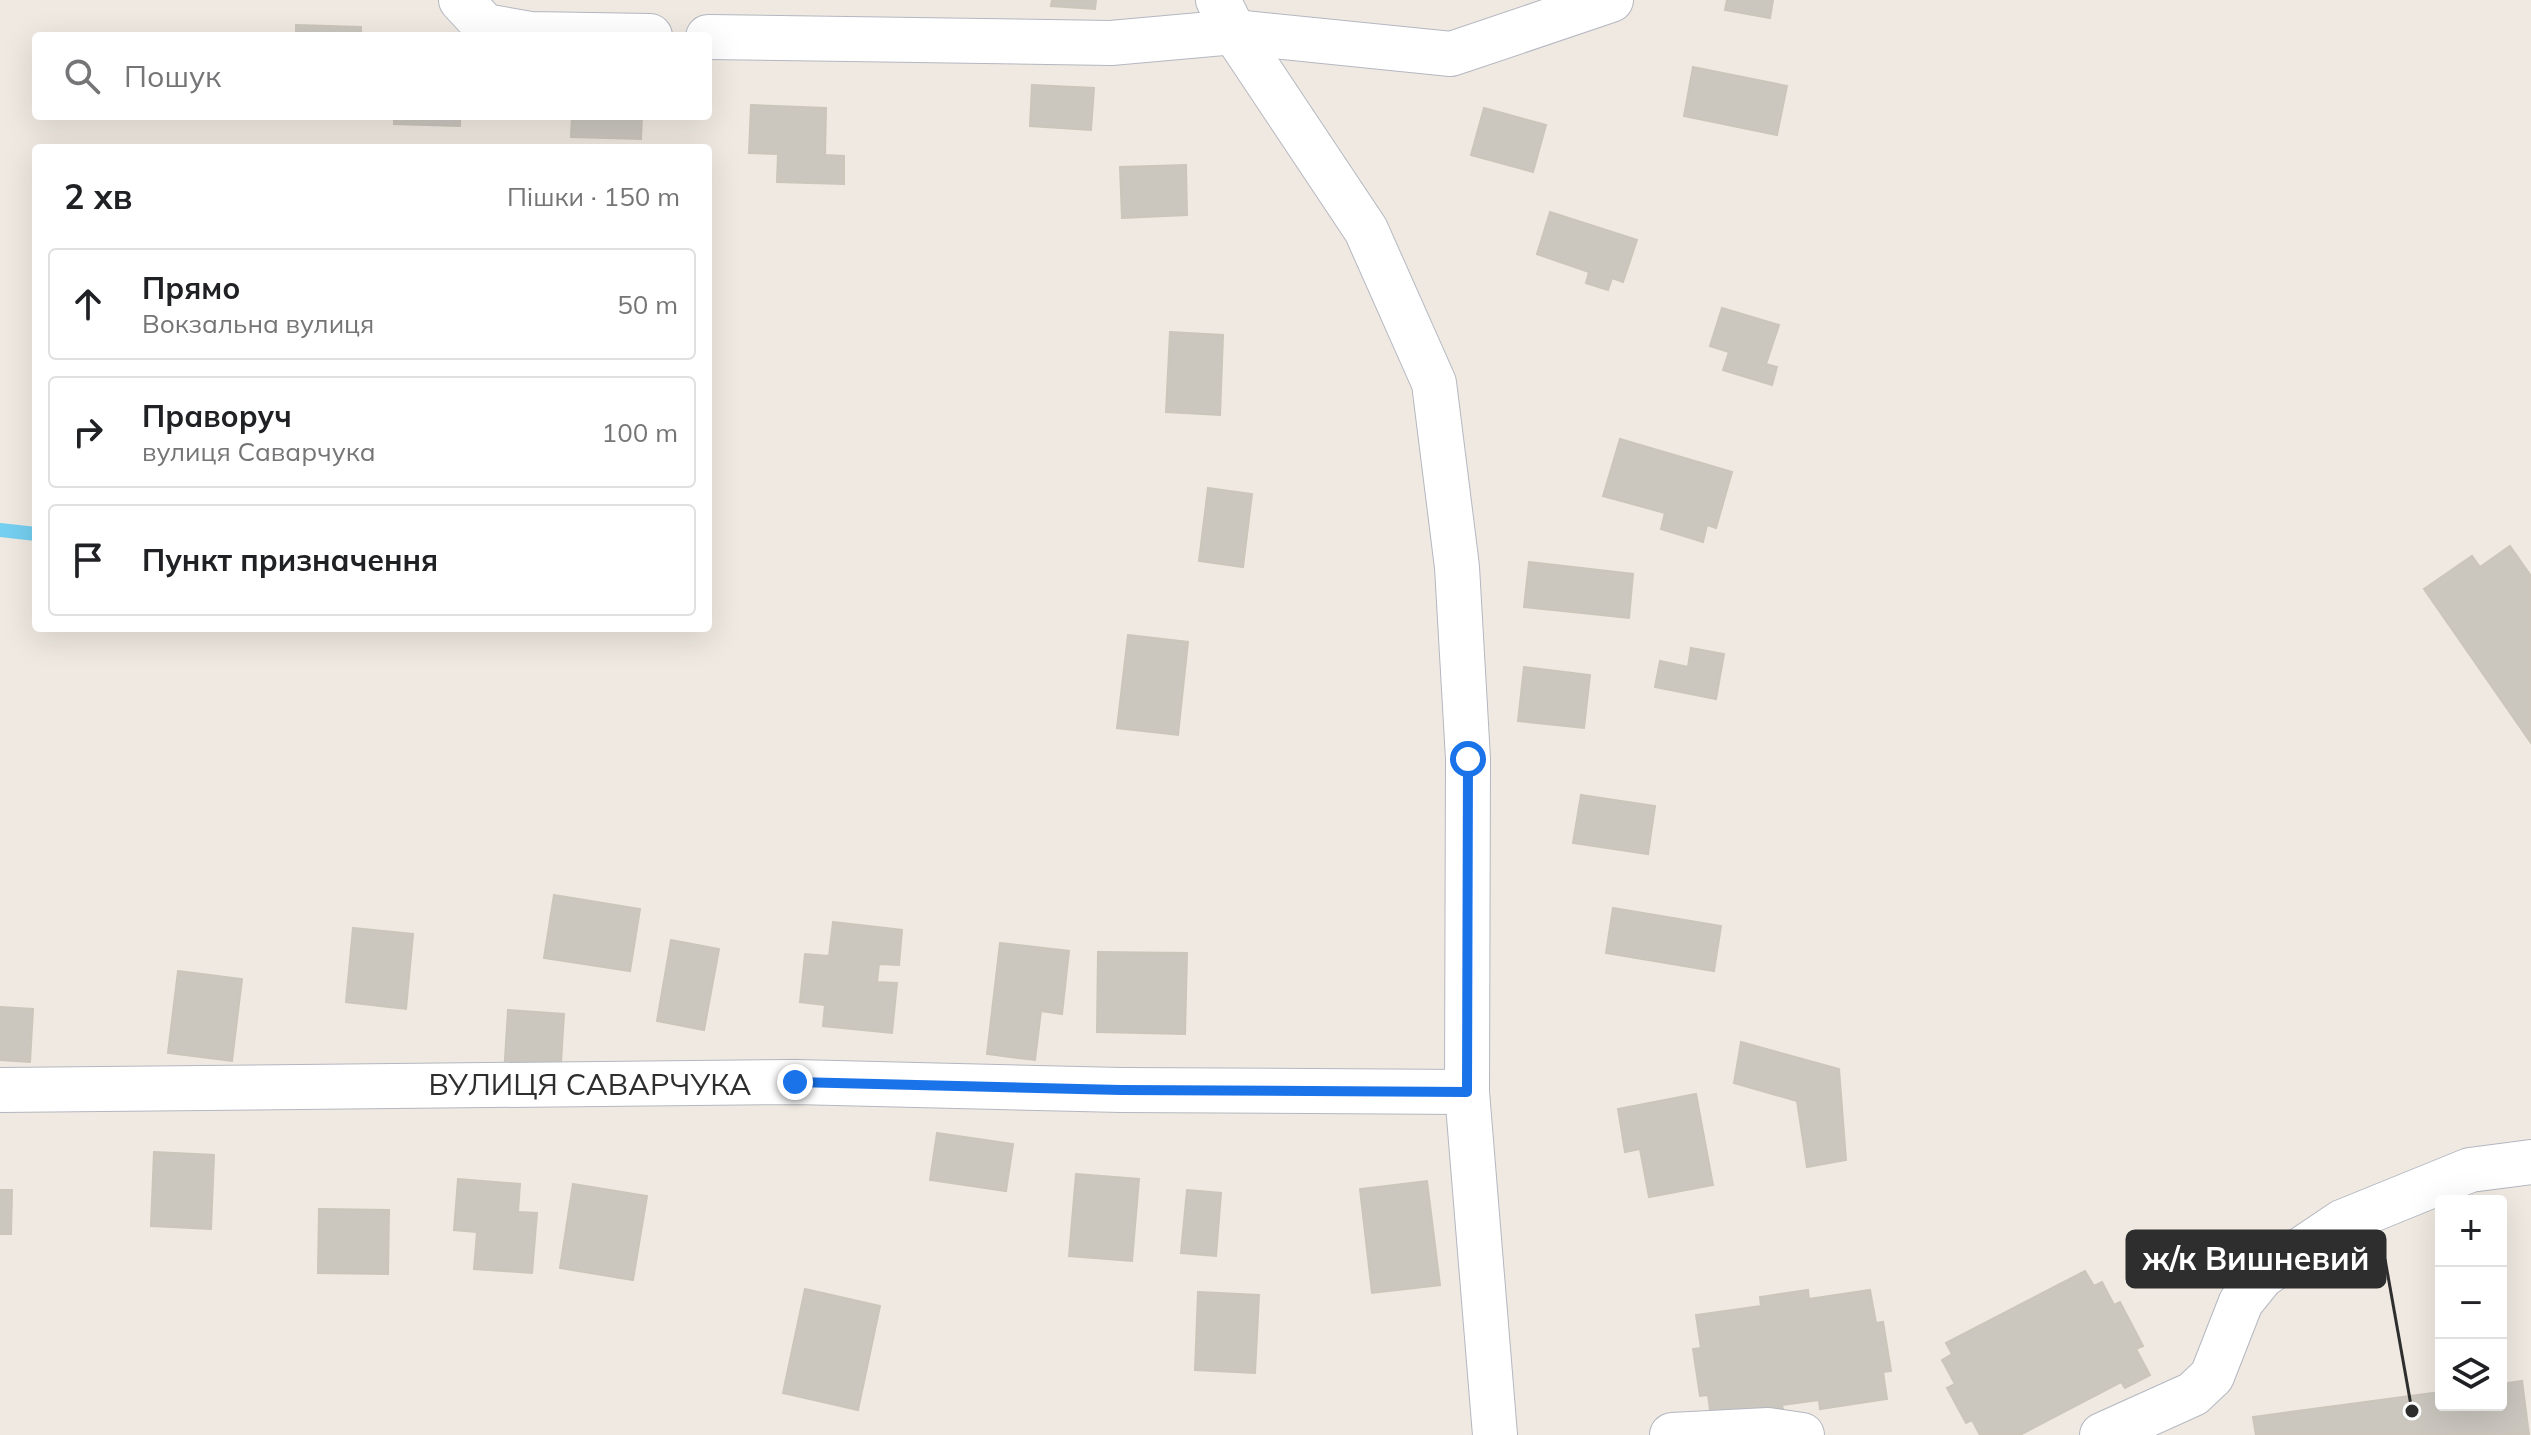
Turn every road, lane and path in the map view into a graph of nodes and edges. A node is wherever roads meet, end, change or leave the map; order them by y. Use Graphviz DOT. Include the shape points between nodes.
graph roads {
  1 [pos="461,0"];
  2 [pos="1611,0"];
  3 [pos="1226,16"];
  4 [pos="520,32"];
  5 [pos="712,37"];
  6 [pos="0,1090"];
  7 [pos="1467,1092"];
  8 [pos="2531,1162"];
  9 [pos="1495,1435"];
  10 [pos="1672,1435"];
  11 [pos="1802,1435"];
  12 [pos="2102,1435"];
  1 -- 4 [label="street" via="485,26"];
  2 -- 3 [label="street" via="1451,54"];
  3 -- 5 [label="street" via="1111,43"];
  3 -- 7 [label="street" via="1366,230 1434,383 1457,567 1468,759"];
  6 -- 7 [label="street, ВУЛИЦЯ САВАРЧУКА" via="795,1082"];
  7 -- 9 [label="street"];
  8 -- 12 [label="street" via="2470,1170 2342,1222 2262,1276 2241,1302 2212,1376 2193,1394"];
  10 -- 11 [label="street" via="1768,1430"];
}
